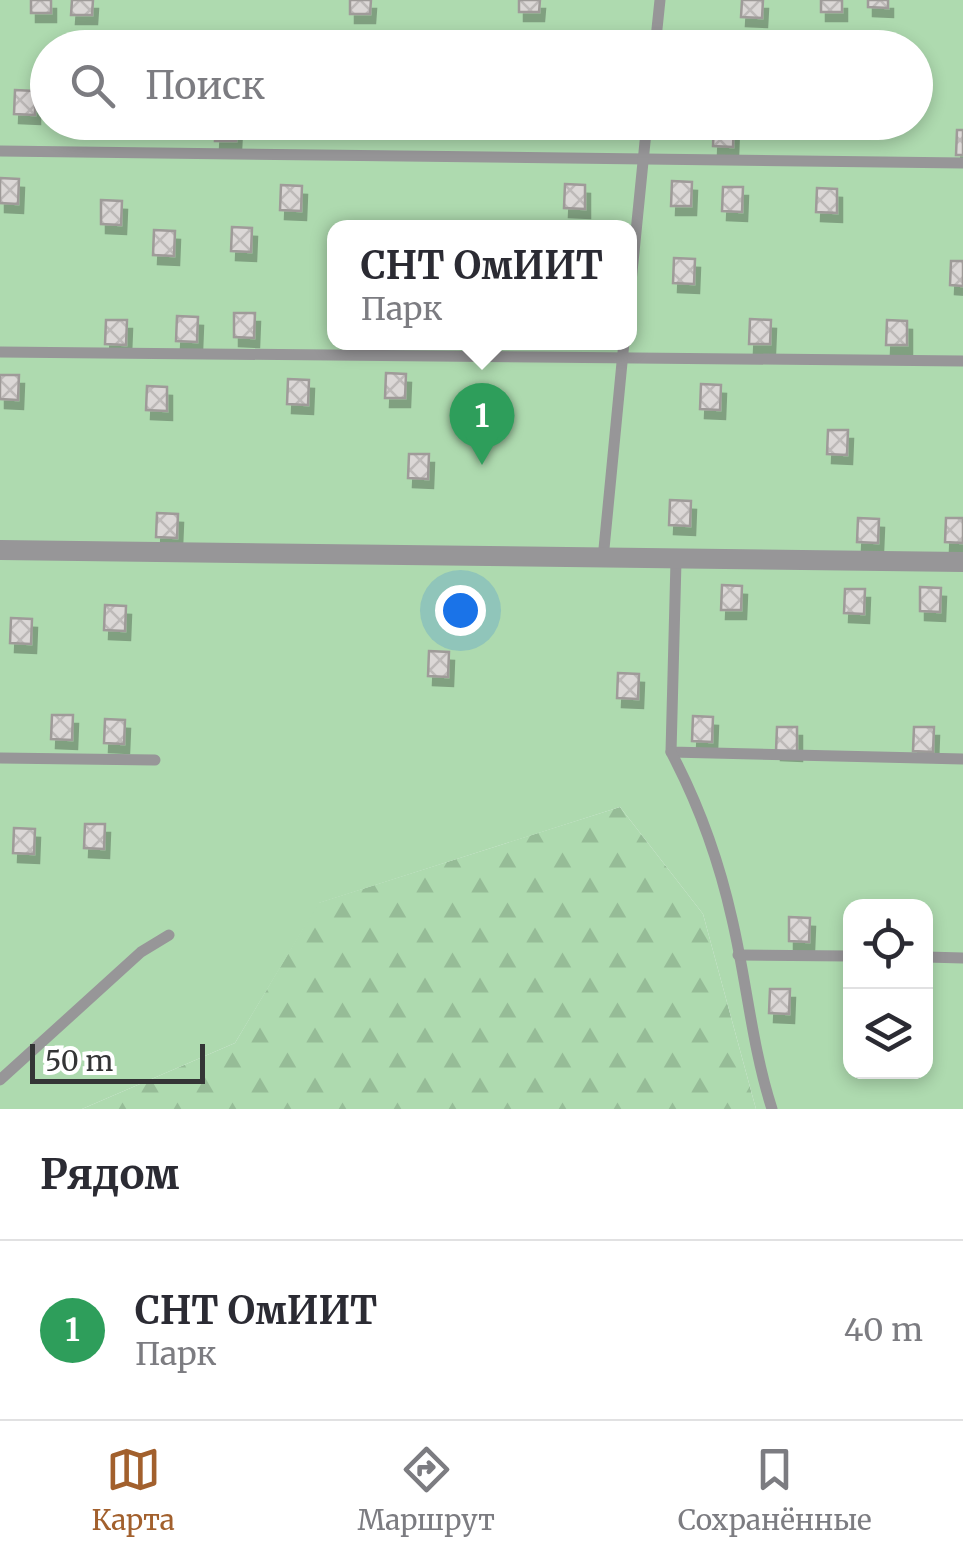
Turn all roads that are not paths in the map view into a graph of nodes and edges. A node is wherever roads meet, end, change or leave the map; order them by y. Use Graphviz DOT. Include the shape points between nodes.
graph roads {
  1 [pos="660,0"];
  2 [pos="657,30"];
  3 [pos="645,140"];
  4 [pos="0,151"];
  5 [pos="643,159"];
  6 [pos="963,163"];
  7 [pos="637,220"];
  8 [pos="637,349"];
  9 [pos="416,350"];
  10 [pos="624,350"];
  11 [pos="0,352"];
  12 [pos="963,361"];
  13 [pos="0,550"];
  14 [pos="603,559"];
  15 [pos="676,561"];
  16 [pos="963,562"];
  17 [pos="671,752"];
  18 [pos="0,758"];
  19 [pos="963,759"];
  20 [pos="155,760"];
  21 [pos="169,934"];
  22 [pos="738,955"];
  23 [pos="843,956"];
  24 [pos="933,957"];
  25 [pos="963,958"];
  26 [pos="0,1080"];
  27 [pos="772,1109"];
  1 -- 2 [label="lane"];
  3 -- 5 [label="lane"];
  4 -- 5 [label="lane"];
  5 -- 6 [label="lane"];
  5 -- 7 [label="lane"];
  8 -- 12 [label="lane"];
  9 -- 11 [label="lane"];
  10 -- 14 [label="lane"];
  13 -- 14 [label="street"];
  14 -- 15 [label="street"];
  15 -- 16 [label="street"];
  15 -- 17 [label="lane"];
  17 -- 19 [label="lane"];
  17 -- 22 [label="lane" via="696,801"];
  18 -- 20 [label="lane"];
  21 -- 26 [label="lane"];
  22 -- 23 [label="lane"];
  22 -- 27 [label="lane" via="756,1060"];
  24 -- 25 [label="lane"];
}
